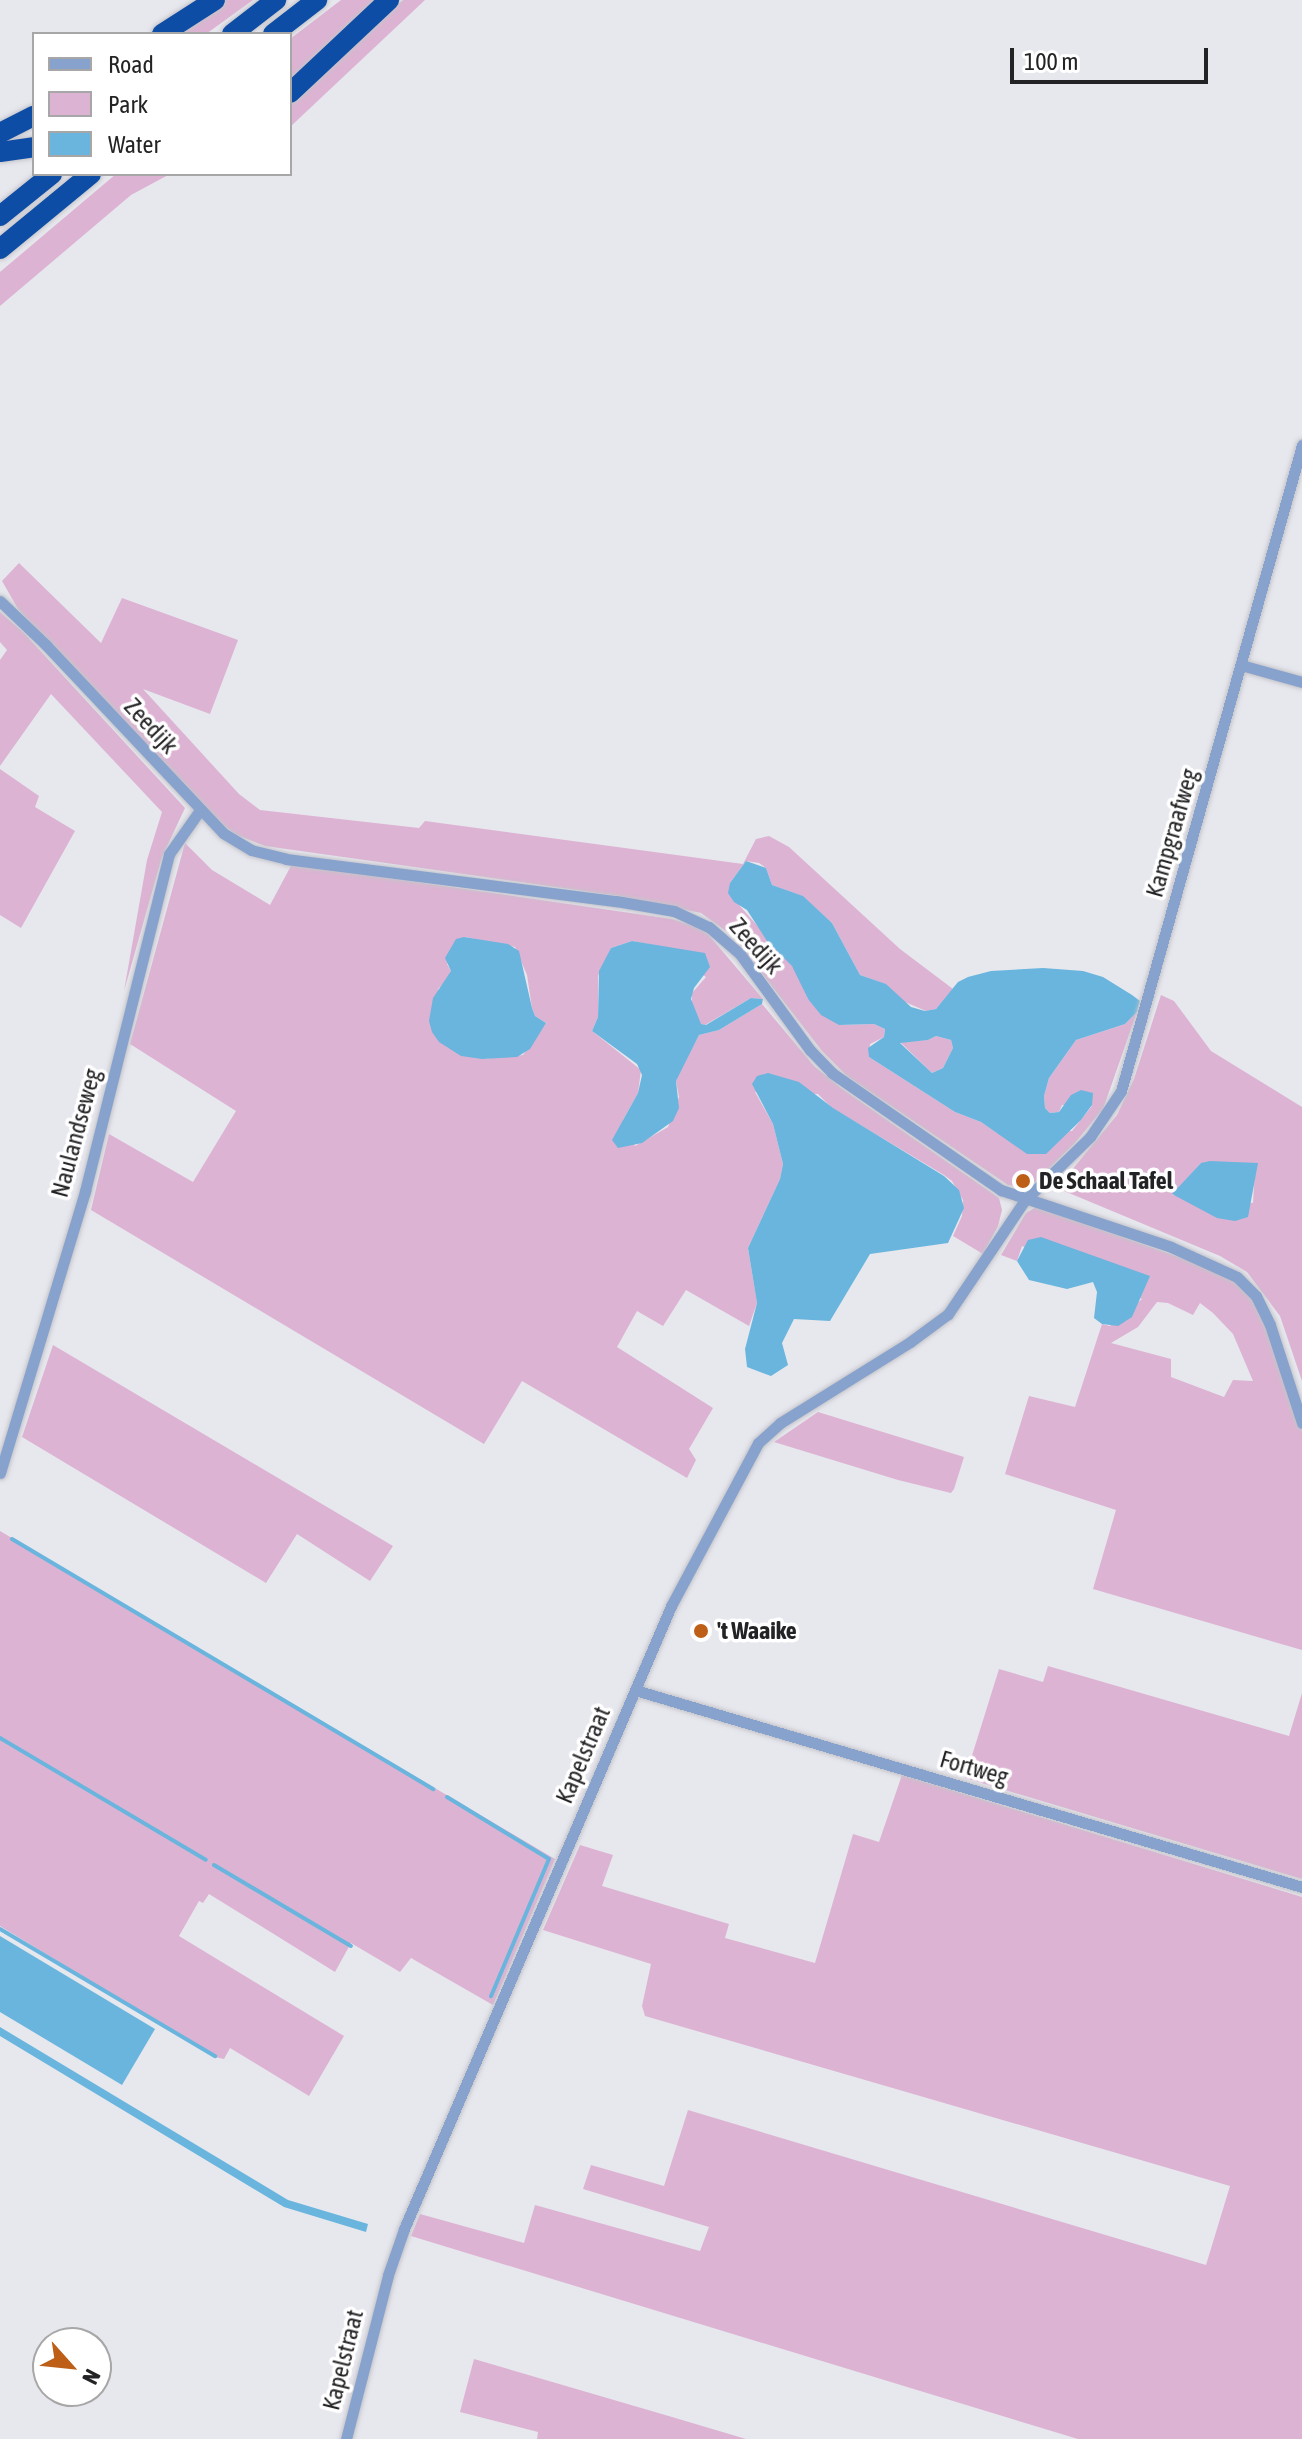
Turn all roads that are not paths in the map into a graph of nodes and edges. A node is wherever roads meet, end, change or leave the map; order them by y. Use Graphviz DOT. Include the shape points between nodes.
graph roads {
  1 [pos="215,0"];
  2 [pos="276,0"];
  3 [pos="317,0"];
  4 [pos="389,0"];
  5 [pos="165,32"];
  6 [pos="235,32"];
  7 [pos="276,32"];
  8 [pos="292,91"];
  9 [pos="32,117"];
  10 [pos="0,133"];
  11 [pos="32,147"];
  12 [pos="0,152"];
  13 [pos="50,176"];
  14 [pos="89,176"];
  15 [pos="0,216"];
  16 [pos="0,249"];
  17 [pos="1302,445"];
  18 [pos="1,603"];
  19 [pos="1241,665"];
  20 [pos="1302,682"];
  21 [pos="200,810"];
  22 [pos="1025,1200"];
  23 [pos="1302,1423"];
  24 [pos="0,1473"];
  25 [pos="635,1690"];
  26 [pos="1302,1887"];
  27 [pos="346,2439"];
  1 -- 5 [label="highway"];
  2 -- 6 [label="highway"];
  3 -- 7 [label="highway"];
  4 -- 8 [label="highway"];
  9 -- 10 [label="highway"];
  11 -- 12 [label="highway"];
  13 -- 15 [label="highway"];
  14 -- 16 [label="highway"];
  17 -- 19 [label="street, Kampgraafweg"];
  18 -- 21 [label="street, Zeedijk"];
  19 -- 20 [label="street"];
  19 -- 22 [label="street, Kampgraafweg" via="1121,1091 1090,1137"];
  21 -- 22 [label="street, Zeedijk" via="237,843 272,856 616,901 691,918 740,954 832,1073 1001,1190"];
  21 -- 24 [label="street, Naulandseweg" via="169,854 85,1191"];
  22 -- 23 [label="street, Zeedijk" via="1171,1247 1237,1277 1256,1296 1270,1325"];
  22 -- 25 [label="street, Kapelstraat" via="948,1314 780,1423 758,1443 687,1575"];
  25 -- 26 [label="street, Fortweg"];
  25 -- 27 [label="street, Kapelstraat" via="404,2229"];
}
